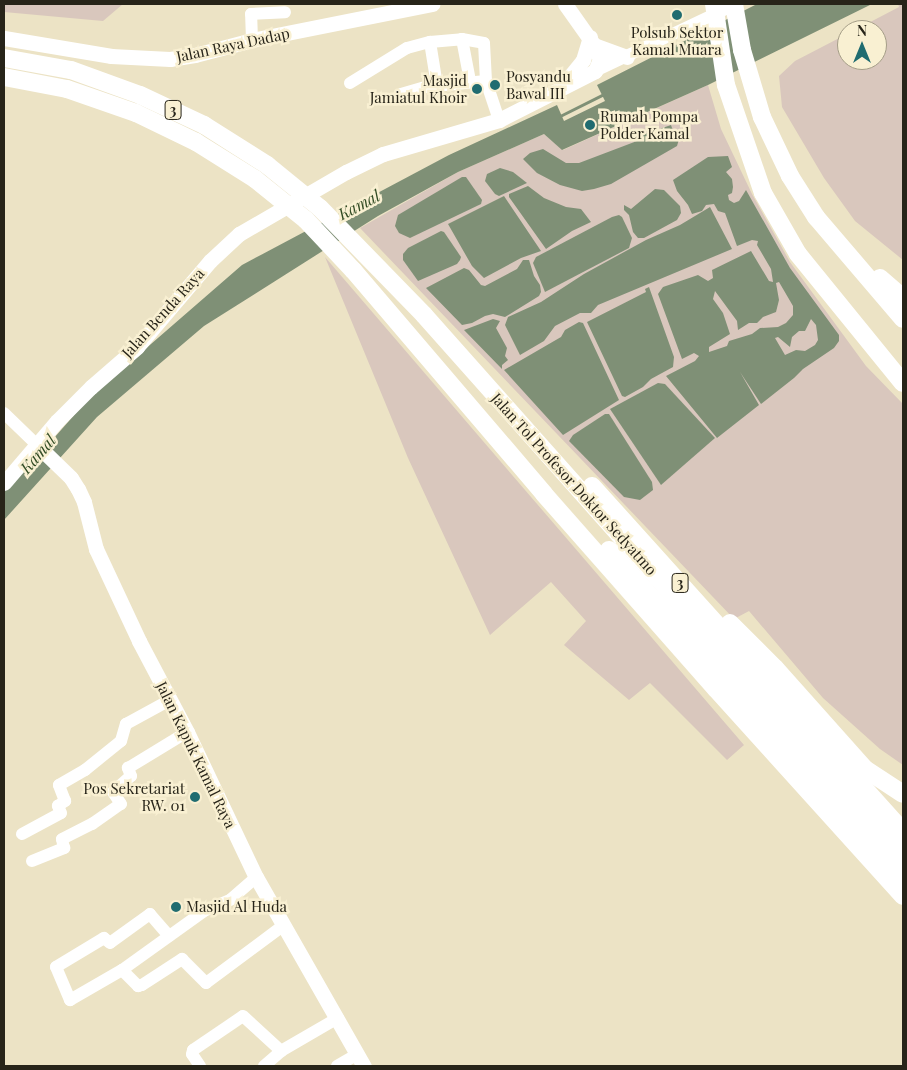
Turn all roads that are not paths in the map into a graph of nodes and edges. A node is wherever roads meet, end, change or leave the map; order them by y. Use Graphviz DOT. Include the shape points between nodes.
graph roads {
  1 [pos="432,4"];
  2 [pos="565,4"];
  3 [pos="714,4"];
  4 [pos="735,4"];
  5 [pos="285,12"];
  6 [pos="4,38"];
  7 [pos="462,39"];
  8 [pos="252,40"];
  9 [pos="592,41"];
  10 [pos="430,42"];
  11 [pos="627,56"];
  12 [pos="4,58"];
  13 [pos="595,71"];
  14 [pos="4,77"];
  15 [pos="470,81"];
  16 [pos="350,83"];
  17 [pos="487,84"];
  18 [pos="437,85"];
  19 [pos="560,89"];
  20 [pos="401,94"];
  21 [pos="498,120"];
  22 [pos="831,235"];
  23 [pos="903,298"];
  24 [pos="424,315"];
  25 [pos="903,319"];
  26 [pos="903,383"];
  27 [pos="452,384"];
  28 [pos="4,413"];
  29 [pos="40,448"];
  30 [pos="4,483"];
  31 [pos="644,542"];
  32 [pos="170,700"];
  33 [pos="187,732"];
  34 [pos="903,794"];
  35 [pos="903,831"];
  36 [pos="22,834"];
  37 [pos="903,854"];
  38 [pos="32,861"];
  39 [pos="903,876"];
  40 [pos="256,877"];
  41 [pos="903,896"];
  42 [pos="284,925"];
  43 [pos="169,936"];
  44 [pos="122,970"];
  45 [pos="338,1018"];
  46 [pos="281,1051"];
  47 [pos="361,1060"];
  48 [pos="200,1066"];
  49 [pos="264,1066"];
  50 [pos="337,1066"];
  1 -- 8 [label="main road, Jalan Raya Dadap"];
  2 -- 9 [label="main road"];
  3 -- 26 [label="highway" via="726,86 763,192 798,254"];
  4 -- 11 [label="street"];
  4 -- 22 [label="highway" via="742,50 762,117 790,176"];
  5 -- 8 [label="street" via="251,14"];
  6 -- 8 [label="main road, Jalan Raya Dadap" via="148,59 196,55"];
  7 -- 10 [label="street"];
  7 -- 15 [label="street"];
  7 -- 17 [label="street" via="484,43"];
  9 -- 11 [label="main road"];
  9 -- 13 [label="main road" via="600,59"];
  9 -- 19 [label="main road" via="583,60"];
  10 -- 16 [label="street" via="407,48"];
  10 -- 18 [label="street"];
  11 -- 13 [label="street"];
  12 -- 24 [label="highway, Jalan Tol Profesor Doktor Sedyatmo / 3" via="71,70 140,95 204,125 266,164 320,208"];
  13 -- 19 [label="main road"];
  14 -- 27 [label="highway, Jalan Tol Profesor Doktor Sedyatmo / 3" via="67,89 144,117 196,142 255,180 306,220"];
  15 -- 17 [label="street"];
  15 -- 18 [label="street"];
  17 -- 21 [label="street"];
  18 -- 20 [label="street"];
  19 -- 21 [label="main road"];
  21 -- 29 [label="main road, Jalan Benda Raya" via="402,148 346,172 239,234 210,261 137,347 91,387"];
  22 -- 23 [label="highway"];
  22 -- 25 [label="highway"];
  24 -- 31 [label="highway, Jalan Tol Profesor Doktor Sedyatmo / 3" via="445,324 457,334 548,439"];
  24 -- 37 [label="highway, Jalan Tol Profesor Doktor Sedyatmo / 3"];
  27 -- 39 [label="highway, Jalan Tol Profesor Doktor Sedyatmo / 3" via="548,482"];
  27 -- 41 [label="highway, Jalan Tol Profesor Doktor Sedyatmo / 3" via="544,494"];
  28 -- 29 [label="street"];
  29 -- 30 [label="main road, Jalan Benda Raya"];
  29 -- 32 [label="main road, Jalan Kapuk Kamal Raya" via="72,478 84,502 96,549"];
  31 -- 34 [label="highway" via="746,638 865,769"];
  31 -- 35 [label="highway, Jalan Tol Profesor Doktor Sedyatmo / 3"];
  32 -- 33 [label="main road, Jalan Kapuk Kamal Raya"];
  32 -- 36 [label="street" via="126,724 121,741 59,786 65,801 58,806 61,814"];
  33 -- 38 [label="street" via="128,768 131,776 113,792 120,804 92,824 62,839 64,848"];
  33 -- 40 [label="main road, Jalan Kapuk Kamal Raya"];
  40 -- 42 [label="main road, Jalan Kapuk Kamal Raya"];
  40 -- 43 [label="street" via="230,900 204,911"];
  42 -- 44 [label="street" via="206,983 182,959 138,986"];
  42 -- 45 [label="main road, Jalan Kapuk Kamal Raya"];
  43 -- 44 [label="street"];
  43 -- 44 [label="street" via="150,914 110,943 104,938 56,967 70,1000"];
  45 -- 46 [label="street"];
  45 -- 47 [label="main road, Jalan Kapuk Kamal Raya"];
  46 -- 48 [label="street" via="245,1017 241,1017 193,1050 192,1054"];
  46 -- 49 [label="street"];
  47 -- 50 [label="street"];
}
